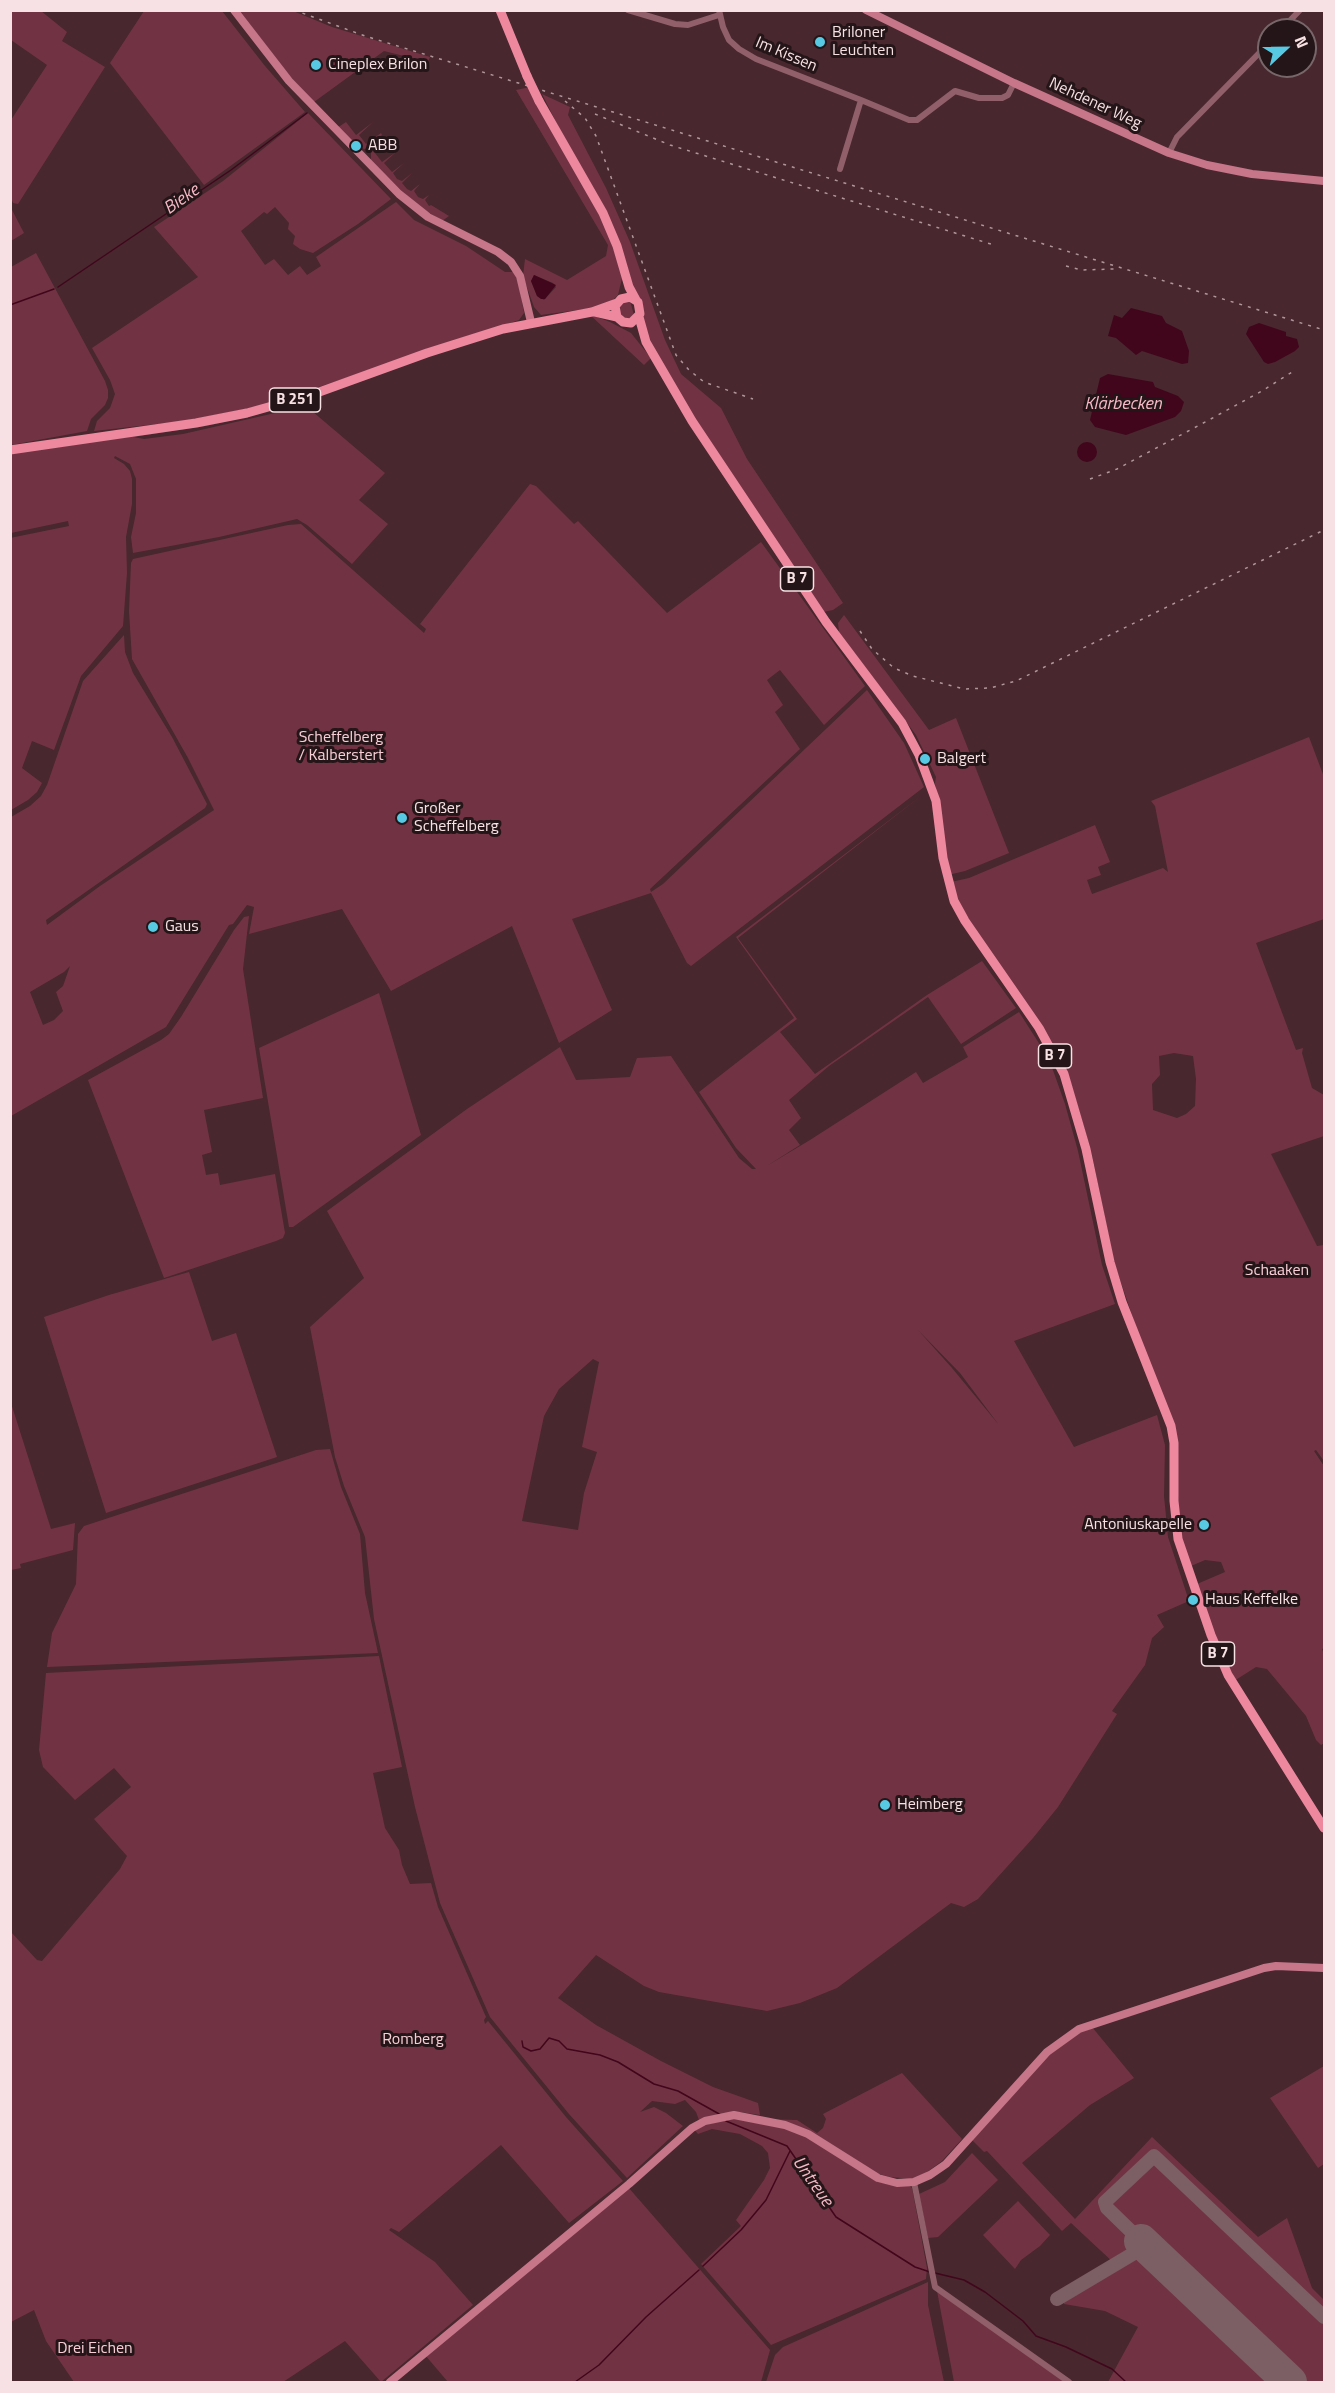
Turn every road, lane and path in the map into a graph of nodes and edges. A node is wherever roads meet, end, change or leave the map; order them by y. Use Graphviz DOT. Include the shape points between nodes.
graph roads {
  1 [pos="234,10"];
  2 [pos="500,10"];
  3 [pos="628,10"];
  4 [pos="866,10"];
  5 [pos="719,13"];
  6 [pos="1257,55"];
  7 [pos="1014,83"];
  8 [pos="861,100"];
  9 [pos="1168,153"];
  10 [pos="840,168"];
  11 [pos="1324,181"];
  12 [pos="626,278"];
  13 [pos="636,300"];
  14 [pos="619,301"];
  15 [pos="592,312"];
  16 [pos="616,317"];
  17 [pos="639,317"];
  18 [pos="531,322"];
  19 [pos="627,323"];
  20 [pos="646,342"];
  21 [pos="10,450"];
  22 [pos="1324,1828"];
  23 [pos="1324,1968"];
  24 [pos="914,2182"];
  25 [pos="390,2382"];
  26 [pos="1069,2382"];
  1 -- 18 [label="main road" via="289,81 399,194 428,217 511,262 520,276"];
  2 -- 12 [label="main road, B 7, bridge" via="527,76 597,201"];
  3 -- 5 [label="street, Im Kissen" via="688,25"];
  4 -- 7 [label="main road, Nehdener Weg"];
  5 -- 8 [label="street, Im Kissen" via="729,40 739,49"];
  6 -- 9 [label="street" via="1177,137"];
  7 -- 8 [label="street, Im Kissen" via="1002,98 979,98 955,91 917,120"];
  7 -- 9 [label="main road, Nehdener Weg"];
  8 -- 10 [label="street"];
  9 -- 11 [label="main road, Nehdener Weg" via="1251,174"];
  12 -- 13 [label="main road, B 7"];
  12 -- 14 [label="main road, B 7"];
  13 -- 14 [label="main road" via="627,297"];
  13 -- 17 [label="main road, B 7" via="641,308"];
  14 -- 15 [label="main road, B 251"];
  14 -- 16 [label="main road, B 7"];
  15 -- 16 [label="main road, B 251"];
  15 -- 18 [label="main road, B 251"];
  16 -- 19 [label="main road, B 7"];
  17 -- 19 [label="main road"];
  17 -- 20 [label="main road, B 7"];
  18 -- 21 [label="main road, B 251" via="272,407 209,421"];
  19 -- 20 [label="main road, B 7"];
  20 -- 22 [label="main road, B 7" via="699,431 826,622 902,723 920,755 936,801 943,858 954,901 1039,1028 1064,1074 1122,1302 1171,1426 1178,1539 1211,1635 1228,1675"];
  23 -- 24 [label="main road" via="1264,1968 1078,2029 1047,2052 946,2164"];
  24 -- 25 [label="main road" via="878,2178 790,2127 745,2117 722,2116 705,2121"];
  24 -- 26 [label="street" via="934,2287"];
}
